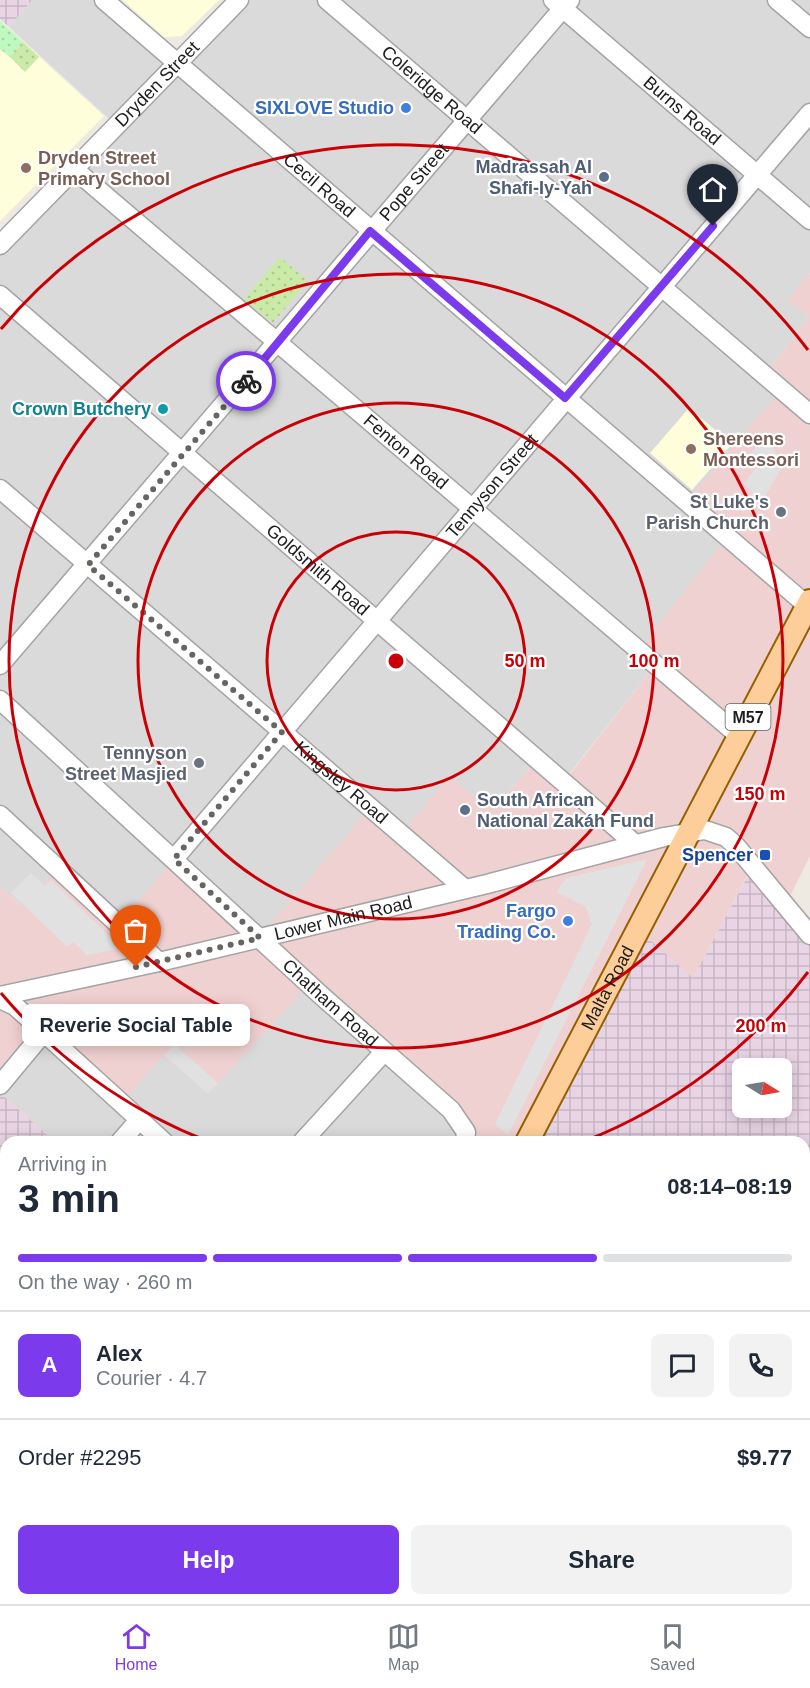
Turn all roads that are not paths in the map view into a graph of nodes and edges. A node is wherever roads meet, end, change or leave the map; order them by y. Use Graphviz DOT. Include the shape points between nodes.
graph roads {
  1 [pos="104,0"];
  2 [pos="238,0"];
  3 [pos="327,0"];
  4 [pos="777,0"];
  5 [pos="562,3"];
  6 [pos="810,27"];
  7 [pos="177,63"];
  8 [pos="810,113"];
  9 [pos="466,121"];
  10 [pos="74,170"];
  11 [pos="757,175"];
  12 [pos="810,220"];
  13 [pos="370,231"];
  14 [pos="0,245"];
  15 [pos="661,287"];
  16 [pos="0,295"];
  17 [pos="278,343"];
  18 [pos="565,398"];
  19 [pos="810,414"];
  20 [pos="183,454"];
  21 [pos="0,489"];
  22 [pos="471,509"];
  23 [pos="88,565"];
  24 [pos="809,605"];
  25 [pos="376,621"];
  26 [pos="0,665"];
  27 [pos="0,700"];
  28 [pos="282,732"];
  29 [pos="738,735"];
  30 [pos="0,815"];
  31 [pos="687,833"];
  32 [pos="635,844"];
  33 [pos="174,859"];
  34 [pos="465,889"];
  35 [pos="810,935"];
  36 [pos="260,938"];
  37 [pos="159,962"];
  38 [pos="0,997"];
  39 [pos="44,1032"];
  40 [pos="384,1052"];
  41 [pos="0,1085"];
  42 [pos="140,1119"];
  43 [pos="125,1136"];
  44 [pos="158,1136"];
  45 [pos="307,1136"];
  46 [pos="465,1136"];
  47 [pos="530,1136"];
  1 -- 7 [label="street, Cecil Road"];
  2 -- 7 [label="street, Dryden Street"];
  3 -- 9 [label="street, Coleridge Road"];
  4 -- 6 [label="street"];
  5 -- 9 [label="street, Pope Street"];
  5 -- 11 [label="street, Burns Road"];
  7 -- 10 [label="street, Dryden Street"];
  7 -- 13 [label="street, Cecil Road"];
  8 -- 11 [label="street, Tennyson Street"];
  9 -- 13 [label="street, Pope Street"];
  9 -- 15 [label="street, Coleridge Road"];
  10 -- 14 [label="street, Dryden Street"];
  10 -- 17 [label="street, Fenton Road"];
  11 -- 12 [label="street, Burns Road"];
  11 -- 15 [label="street, Tennyson Street"];
  13 -- 17 [label="street, Pope Street"];
  13 -- 18 [label="street, Cecil Road"];
  15 -- 18 [label="street, Tennyson Street"];
  15 -- 19 [label="street, Coleridge Road"];
  16 -- 20 [label="street, Goldsmith Road"];
  17 -- 20 [label="street, Pope Street"];
  17 -- 22 [label="street, Fenton Road"];
  18 -- 22 [label="street, Tennyson Street"];
  18 -- 24 [label="street, Cecil Road"];
  20 -- 23 [label="street, Pope Street"];
  20 -- 25 [label="street, Goldsmith Road"];
  21 -- 23 [label="street, Kingsley Road"];
  22 -- 25 [label="street, Tennyson Street"];
  22 -- 29 [label="street, Fenton Road"];
  23 -- 26 [label="street, Pope Street"];
  23 -- 28 [label="street, Kingsley Road"];
  24 -- 29 [label="main road, M57"];
  25 -- 28 [label="street, Tennyson Street"];
  25 -- 32 [label="street, Goldsmith Road"];
  27 -- 33 [label="street, Chatham Road"];
  28 -- 33 [label="street, Tennyson Street"];
  28 -- 34 [label="street, Kingsley Road"];
  29 -- 31 [label="main road, M57"];
  30 -- 37 [label="street"];
  31 -- 32 [label="street, Lower Main Road"];
  31 -- 35 [label="street, Lower Main Road" via="705,830 726,837"];
  31 -- 47 [label="main road, Malta Road / M57"];
  32 -- 34 [label="street, Lower Main Road"];
  33 -- 36 [label="street, Chatham Road"];
  34 -- 36 [label="street, Lower Main Road"];
  36 -- 37 [label="street, Lower Main Road"];
  36 -- 40 [label="street, Chatham Road"];
  37 -- 38 [label="street, Lower Main Road"];
  38 -- 39 [label="street"];
  39 -- 41 [label="street"];
  39 -- 42 [label="street"];
  40 -- 45 [label="street"];
  40 -- 46 [label="street, Chatham Road" via="459,1119"];
  42 -- 43 [label="street"];
  42 -- 44 [label="street"];
}
